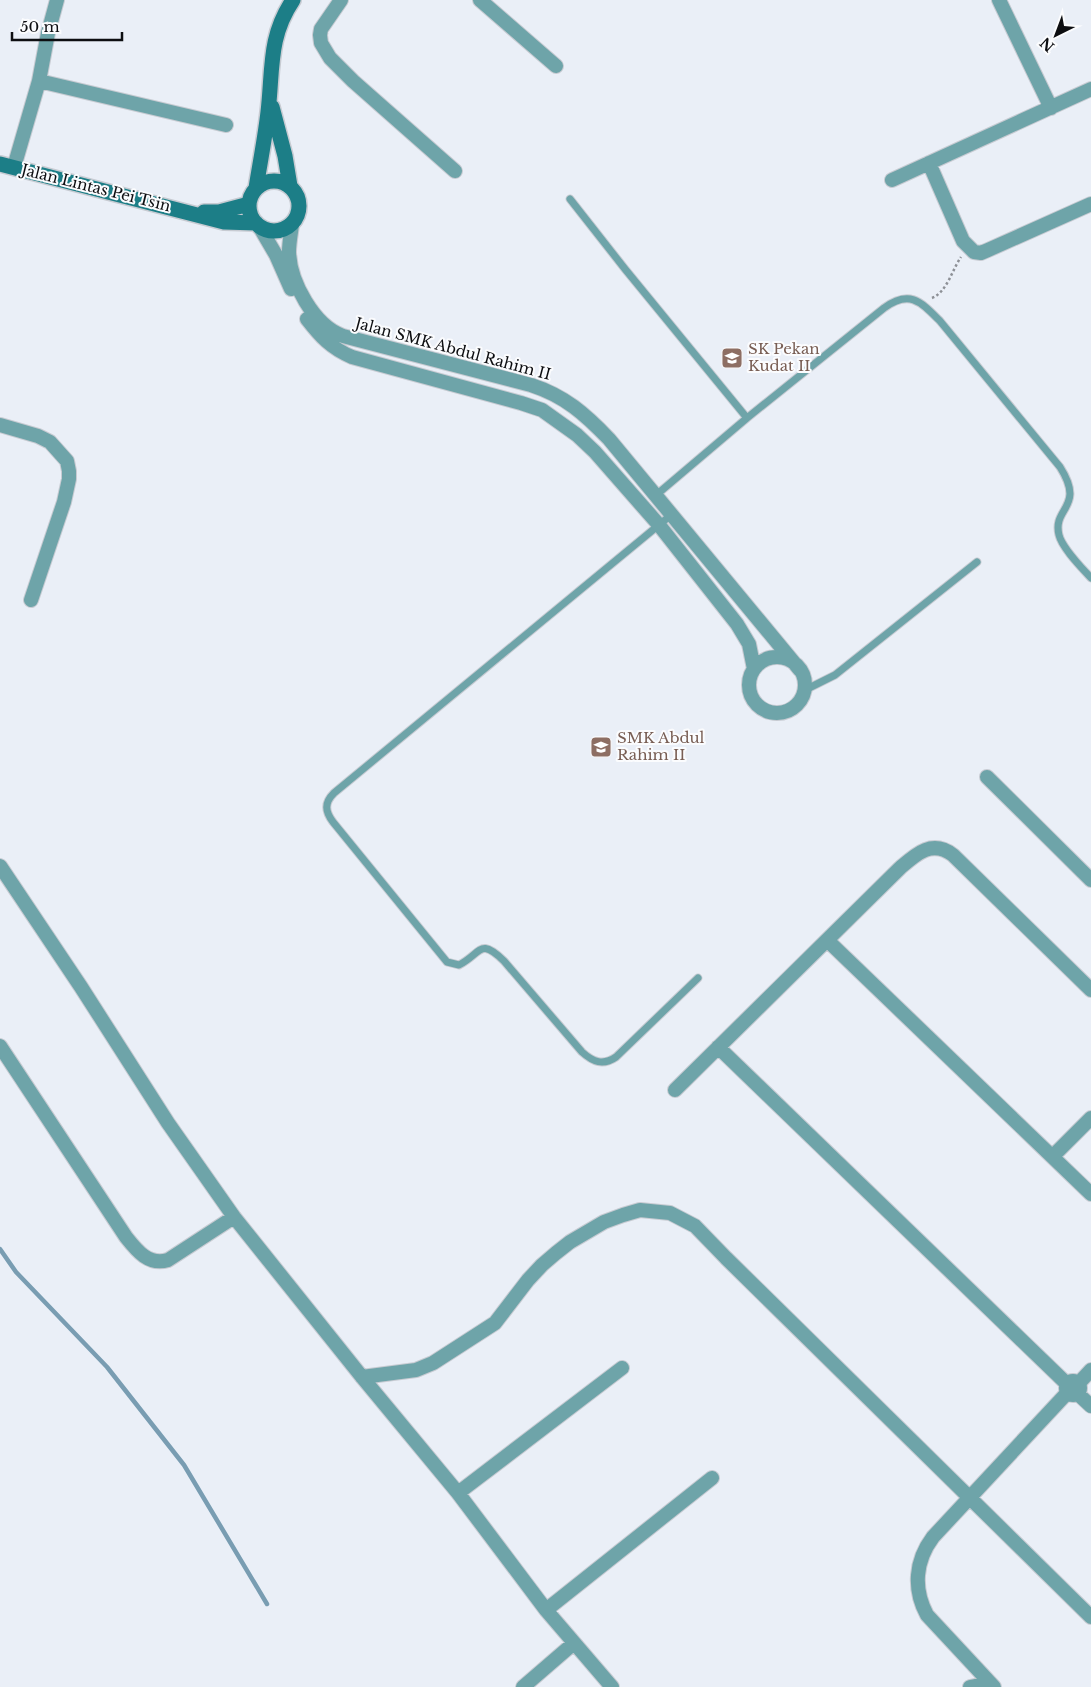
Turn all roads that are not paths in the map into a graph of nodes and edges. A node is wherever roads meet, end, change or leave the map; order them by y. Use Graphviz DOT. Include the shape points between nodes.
graph roads {
  1 [pos="57,0"];
  2 [pos="293,0"];
  3 [pos="341,0"];
  4 [pos="480,0"];
  5 [pos="998,0"];
  6 [pos="556,66"];
  7 [pos="39,81"];
  8 [pos="1091,89"];
  9 [pos="270,98"];
  10 [pos="1051,108"];
  11 [pos="226,125"];
  12 [pos="929,163"];
  13 [pos="7,166"];
  14 [pos="455,171"];
  15 [pos="892,180"];
  16 [pos="290,186"];
  17 [pos="256,188"];
  18 [pos="570,199"];
  19 [pos="249,204"];
  20 [pos="1091,204"];
  21 [pos="192,212"];
  22 [pos="257,225"];
  23 [pos="292,225"];
  24 [pos="747,418"];
  25 [pos="0,424"];
  26 [pos="655,496"];
  27 [pos="671,515"];
  28 [pos="659,526"];
  29 [pos="977,562"];
  30 [pos="1091,578"];
  31 [pos="32,600"];
  32 [pos="754,669"];
  33 [pos="800,670"];
  34 [pos="805,690"];
  35 [pos="987,778"];
  36 [pos="0,866"];
  37 [pos="1091,880"];
  38 [pos="827,940"];
  39 [pos="698,978"];
  40 [pos="1091,990"];
  41 [pos="0,1046"];
  42 [pos="718,1047"];
  43 [pos="675,1090"];
  44 [pos="1091,1118"];
  45 [pos="1053,1156"];
  46 [pos="1091,1194"];
  47 [pos="234,1217"];
  48 [pos="622,1368"];
  49 [pos="1091,1370"];
  50 [pos="362,1377"];
  51 [pos="1073,1388"];
  52 [pos="1091,1406"];
  53 [pos="712,1478"];
  54 [pos="458,1493"];
  55 [pos="970,1498"];
  56 [pos="546,1610"];
  57 [pos="1091,1617"];
  58 [pos="574,1643"];
  59 [pos="992,1685"];
  60 [pos="523,1687"];
  61 [pos="612,1687"];
  62 [pos="970,1687"];
  1 -- 7 [label="street"];
  2 -- 9 [label="street" via="276,37"];
  3 -- 14 [label="street" via="321,29 321,42 330,58"];
  4 -- 6 [label="street"];
  5 -- 10 [label="street"];
  7 -- 11 [label="street"];
  7 -- 13 [label="street"];
  8 -- 10 [label="street"];
  9 -- 16 [label="street"];
  9 -- 17 [label="street"];
  10 -- 12 [label="street"];
  12 -- 15 [label="street"];
  12 -- 20 [label="street" via="962,241 974,252 981,253"];
  13 -- 21 [label="street, Jalan Lintas Pei Tsin"];
  16 -- 17 [label="street" via="273,181"];
  16 -- 23 [label="street" via="296,193 300,209"];
  17 -- 19 [label="street"];
  18 -- 24 [label="lane"];
  19 -- 21 [label="street, Jalan Lintas Pei Tsin" via="219,212"];
  19 -- 22 [label="street"];
  21 -- 22 [label="street, Jalan Lintas Pei Tsin" via="224,222"];
  22 -- 23 [label="street" via="275,232"];
  22 -- 28 [label="street" via="276,255 307,319 338,351 542,410 578,435"];
  23 -- 26 [label="street, Jalan SMK Abdul Rahim II" via="289,253 294,276 311,309 327,328 342,336 549,391 586,416"];
  24 -- 26 [label="lane"];
  24 -- 30 [label="lane" via="893,302 908,298 920,303 940,321 1066,476 1071,491 1058,533"];
  25 -- 31 [label="street" via="50,442 66,461 69,470 64,502"];
  26 -- 27 [label="street, Jalan SMK Abdul Rahim II"];
  27 -- 28 [label="lane"];
  27 -- 33 [label="street, Jalan SMK Abdul Rahim II"];
  28 -- 32 [label="street" via="737,624 749,644"];
  28 -- 39 [label="lane" via="334,793 326,809 333,822 447,962 459,965 478,950 492,950 582,1052 595,1061 607,1062 616,1057"];
  29 -- 34 [label="lane" via="835,675"];
  32 -- 33 [label="street" via="766,659 775,657 785,658"];
  32 -- 34 [label="street" via="749,681 752,700 768,712 787,712 801,699"];
  33 -- 34 [label="street"];
  35 -- 37 [label="street"];
  36 -- 47 [label="street" via="168,1123"];
  38 -- 40 [label="street" via="916,854 940,848 953,855"];
  38 -- 42 [label="street"];
  38 -- 45 [label="street"];
  41 -- 47 [label="street" via="126,1237 145,1257 153,1262 168,1260"];
  42 -- 43 [label="street"];
  42 -- 51 [label="street"];
  44 -- 45 [label="street"];
  45 -- 46 [label="street"];
  47 -- 50 [label="street"];
  48 -- 54 [label="street"];
  49 -- 51 [label="street"];
  50 -- 54 [label="street"];
  50 -- 55 [label="street" via="416,1370 482,1332 495,1323 542,1265 570,1242 604,1222 640,1210 670,1213 695,1226"];
  51 -- 52 [label="street"];
  51 -- 55 [label="street"];
  53 -- 56 [label="street"];
  54 -- 56 [label="street"];
  55 -- 57 [label="street"];
  55 -- 59 [label="street" via="925,1547 917,1574 918,1587 927,1616"];
  56 -- 58 [label="street"];
  58 -- 60 [label="street"];
  58 -- 61 [label="street"];
  59 -- 62 [label="street"];
}
